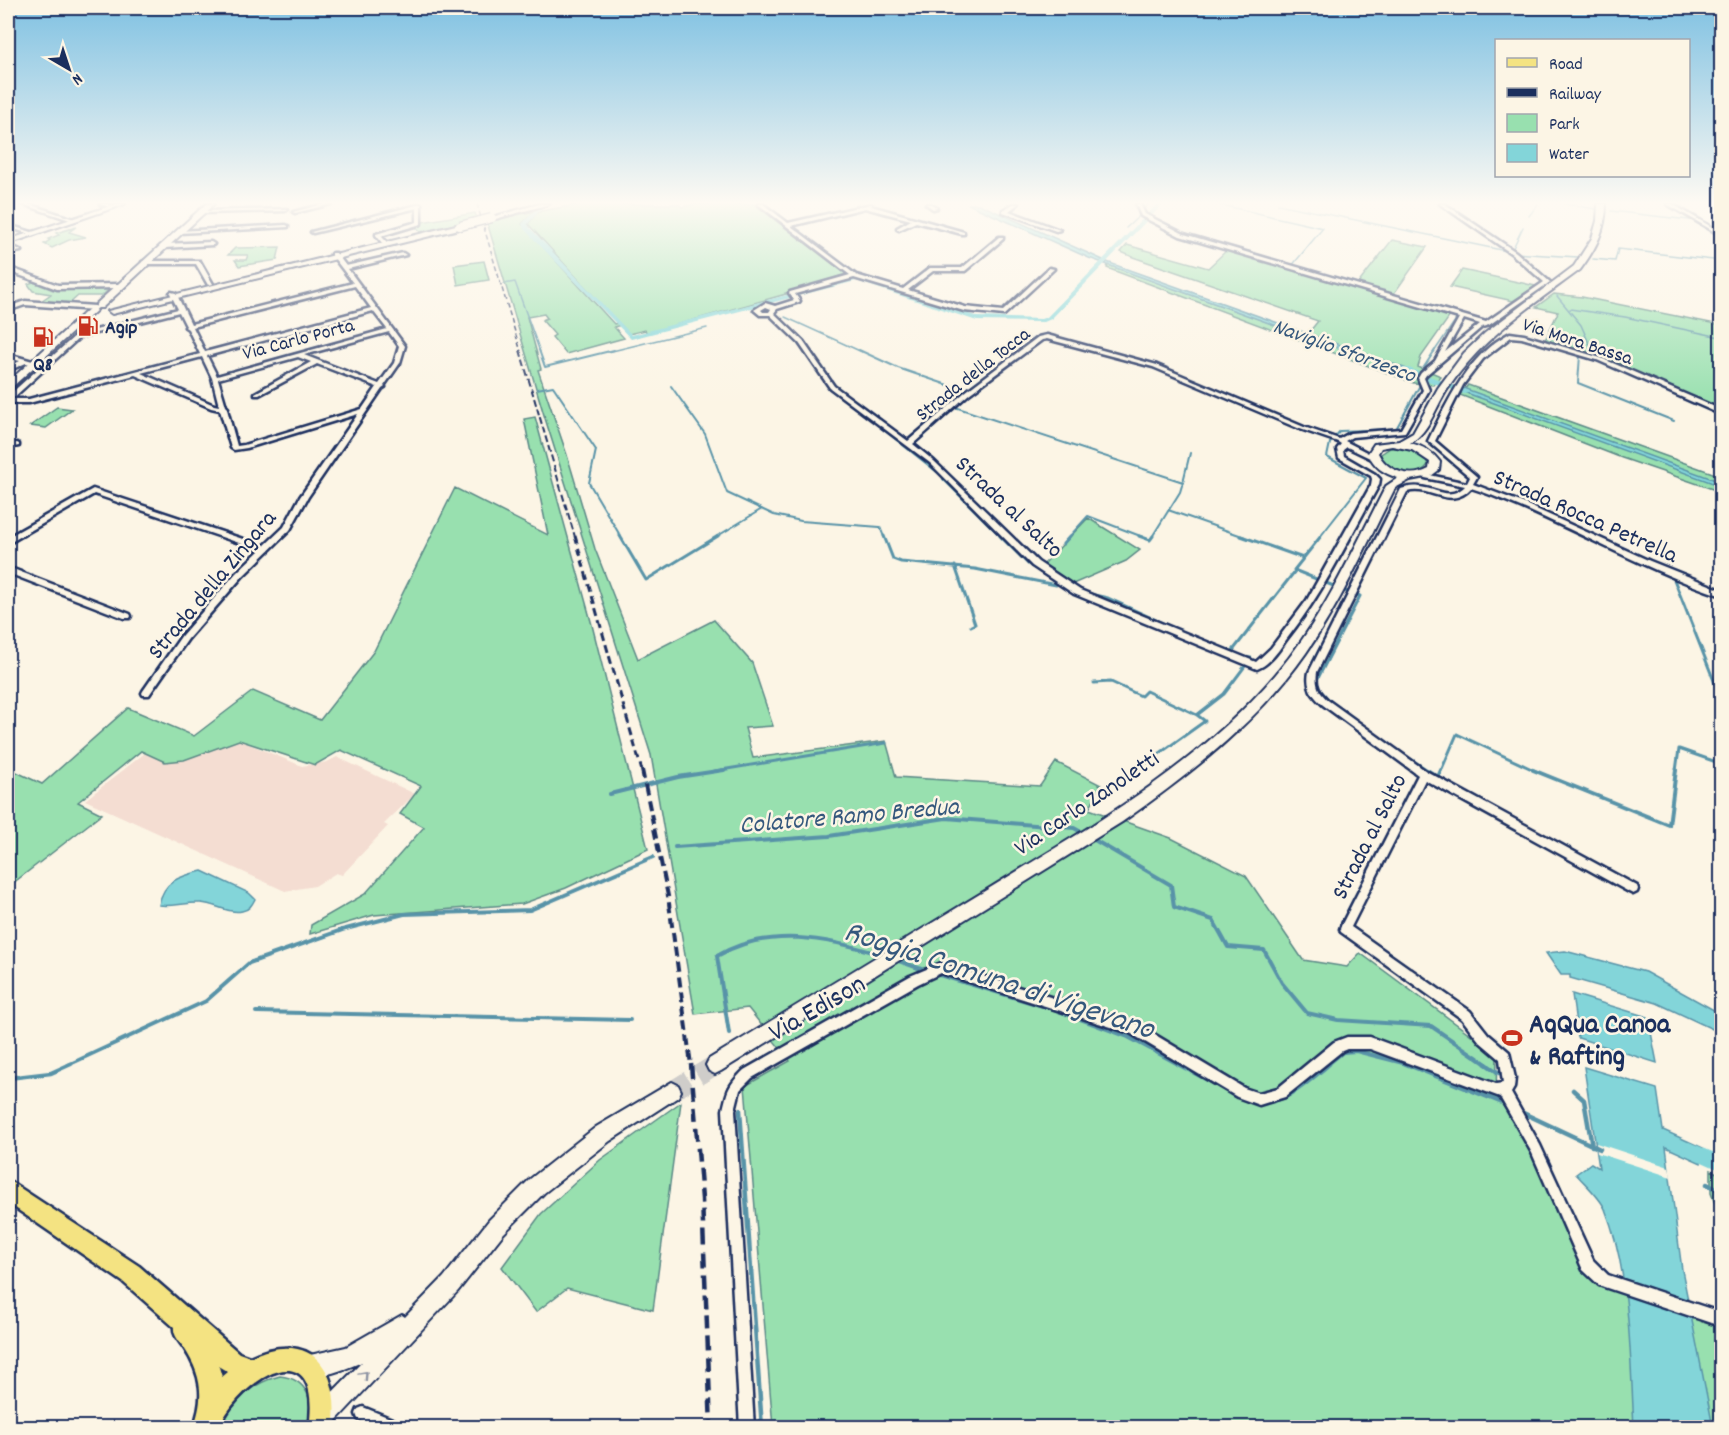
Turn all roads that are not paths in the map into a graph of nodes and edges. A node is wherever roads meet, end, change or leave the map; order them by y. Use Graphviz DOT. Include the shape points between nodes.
graph roads {
  1 [pos="13,271"];
  2 [pos="135,271"];
  3 [pos="203,271"];
  4 [pos="266,271"];
  5 [pos="269,271"];
  6 [pos="346,271"];
  7 [pos="847,271"];
  8 [pos="929,271"];
  9 [pos="1049,271"];
  10 [pos="1310,271"];
  11 [pos="1534,271"];
  12 [pos="1574,271"];
  13 [pos="854,276"];
  14 [pos="210,284"];
  15 [pos="356,284"];
  16 [pos="119,286"];
  17 [pos="904,290"];
  18 [pos="174,294"];
  19 [pos="112,304"];
  20 [pos="8,309"];
  21 [pos="96,309"];
  22 [pos="375,309"];
  23 [pos="180,310"];
  24 [pos="1461,317"];
  25 [pos="1486,324"];
  26 [pos="188,327"];
  27 [pos="390,330"];
  28 [pos="201,355"];
  29 [pos="298,355"];
  30 [pos="8,356"];
  31 [pos="29,362"];
  32 [pos="316,362"];
  33 [pos="1435,366"];
  34 [pos="8,369"];
  35 [pos="136,373"];
  36 [pos="215,378"];
  37 [pos="8,386"];
  38 [pos="382,387"];
  39 [pos="257,394"];
  40 [pos="8,400"];
  41 [pos="225,408"];
  42 [pos="365,409"];
  43 [pos="1722,413"];
  44 [pos="1417,435"];
  45 [pos="1340,441"];
  46 [pos="909,444"];
  47 [pos="1400,444"];
  48 [pos="17,445"];
  49 [pos="8,446"];
  50 [pos="1378,446"];
  51 [pos="1424,451"];
  52 [pos="1374,458"];
  53 [pos="1435,466"];
  54 [pos="1385,469"];
  55 [pos="1409,476"];
  56 [pos="1425,476"];
  57 [pos="1458,483"];
  58 [pos="1391,486"];
  59 [pos="1468,486"];
  60 [pos="8,540"];
  61 [pos="266,549"];
  62 [pos="8,570"];
  63 [pos="1722,593"];
  64 [pos="127,616"];
  65 [pos="146,693"];
  66 [pos="1423,774"];
  67 [pos="1633,890"];
  68 [pos="716,1065"];
  69 [pos="1499,1089"];
  70 [pos="672,1091"];
  71 [pos="8,1191"];
  72 [pos="162,1302"];
  73 [pos="423,1312"];
  74 [pos="1718,1317"];
  75 [pos="309,1365"];
  76 [pos="250,1370"];
  77 [pos="363,1414"];
  78 [pos="208,1421"];
  79 [pos="322,1422"];
  80 [pos="397,1428"];
  81 [pos="747,1428"];
  1 -- 16 [label="street" via="57,287"];
  2 -- 16 [label="main road"];
  3 -- 14 [label="street"];
  4 -- 14 [label="main road"];
  5 -- 18 [label="main road"];
  6 -- 15 [label="street"];
  7 -- 13 [label="street"];
  8 -- 17 [label="street"];
  9 -- 17 [label="street" via="1004,313 964,309"];
  10 -- 24 [label="street, Via Mora Bassa"];
  11 -- 25 [label="street" via="1547,282"];
  12 -- 44 [label="main road" via="1467,355"];
  13 -- 17 [label="street"];
  13 -- 46 [label="street, Strada della Tocca" via="793,295 796,301 773,311 801,342 832,387"];
  14 -- 18 [label="main road"];
  15 -- 22 [label="street"];
  15 -- 26 [label="street"];
  16 -- 19 [label="main road"];
  18 -- 19 [label="main road"];
  18 -- 23 [label="street"];
  19 -- 21 [label="main road"];
  19 -- 21 [label="main road"];
  20 -- 21 [label="street" via="17,304"];
  21 -- 31 [label="main road"];
  22 -- 27 [label="street"];
  22 -- 28 [label="street"];
  23 -- 26 [label="street"];
  23 -- 40 [label="street" via="78,336"];
  24 -- 25 [label="street, Via Mora Bassa"];
  24 -- 33 [label="street"];
  25 -- 33 [label="street"];
  26 -- 28 [label="street"];
  27 -- 29 [label="street, Via Carlo Porta"];
  27 -- 38 [label="street, Strada della Zingara" via="403,349"];
  28 -- 35 [label="street"];
  28 -- 36 [label="street"];
  29 -- 32 [label="street"];
  29 -- 36 [label="street, Via Carlo Porta"];
  30 -- 31 [label="street"];
  31 -- 34 [label="street"];
  31 -- 37 [label="main road"];
  32 -- 38 [label="street"];
  32 -- 39 [label="street"];
  33 -- 45 [label="street" via="1422,376 1426,390 1403,431 1350,435"];
  35 -- 40 [label="street" via="29,401"];
  35 -- 41 [label="street" via="213,407"];
  36 -- 41 [label="street"];
  38 -- 42 [label="street, Strada della Zingara"];
  41 -- 42 [label="street" via="234,447 245,447"];
  42 -- 61 [label="street, Strada della Zingara" via="287,528"];
  43 -- 59 [label="street, Via Mora Bassa" via="1595,358 1510,335 1481,358 1460,385 1431,441 1474,477"];
  44 -- 47 [label="main road"];
  44 -- 51 [label="main road"];
  45 -- 46 [label="street, Strada della Tocca" via="1155,366 1047,337 1040,338 968,392"];
  45 -- 46 [label="street, Strada al Salto" via="1341,457 1376,479 1324,582 1265,661 1257,666 1075,590 1035,564 969,502 944,472"];
  45 -- 50 [label="street"];
  45 -- 52 [label="street"];
  47 -- 50 [label="main road"];
  47 -- 51 [label="main road"];
  48 -- 49 [label="street"];
  50 -- 52 [label="main road"];
  51 -- 53 [label="main road"];
  52 -- 54 [label="main road"];
  53 -- 56 [label="main road"];
  53 -- 57 [label="street"];
  54 -- 55 [label="main road"];
  54 -- 58 [label="main road"];
  55 -- 56 [label="main road"];
  55 -- 58 [label="main road"];
  56 -- 57 [label="street"];
  57 -- 59 [label="street"];
  58 -- 68 [label="main road, Via Carlo Zanoletti" via="1321,621 1255,706 1164,786"];
  59 -- 63 [label="street, Strada Rocca Petrella"];
  59 -- 66 [label="street, Strada al Salto" via="1451,497 1415,488 1404,491 1313,672 1311,686 1326,702"];
  60 -- 61 [label="street" via="93,491"];
  61 -- 65 [label="street, Strada della Zingara" via="185,637"];
  62 -- 64 [label="street"];
  66 -- 67 [label="street"];
  66 -- 69 [label="street, Strada al Salto" via="1346,929 1466,1015 1505,1056 1508,1088"];
  69 -- 74 [label="street" via="1536,1149 1588,1264 1604,1280"];
  69 -- 81 [label="street, Via Edison" via="1370,1043 1347,1043 1338,1046 1281,1093 1259,1099 1241,1093 1133,1028 948,968 929,972 748,1074 735,1087 729,1110"];
  70 -- 73 [label="main road" via="603,1134 537,1186"];
  71 -- 72 [label="main road" via="131,1274"];
  72 -- 76 [label="main road" via="231,1361"];
  72 -- 78 [label="main road" via="193,1340 208,1369 214,1396"];
  73 -- 75 [label="main road" via="354,1356 330,1364"];
  79 -- 73 [label="main road, one-way"];
  75 -- 76 [label="main road" via="282,1358"];
  75 -- 79 [label="main road" via="323,1386"];
  76 -- 78 [label="main road" via="228,1390"];
  77 -- 80 [label="street"];
}
